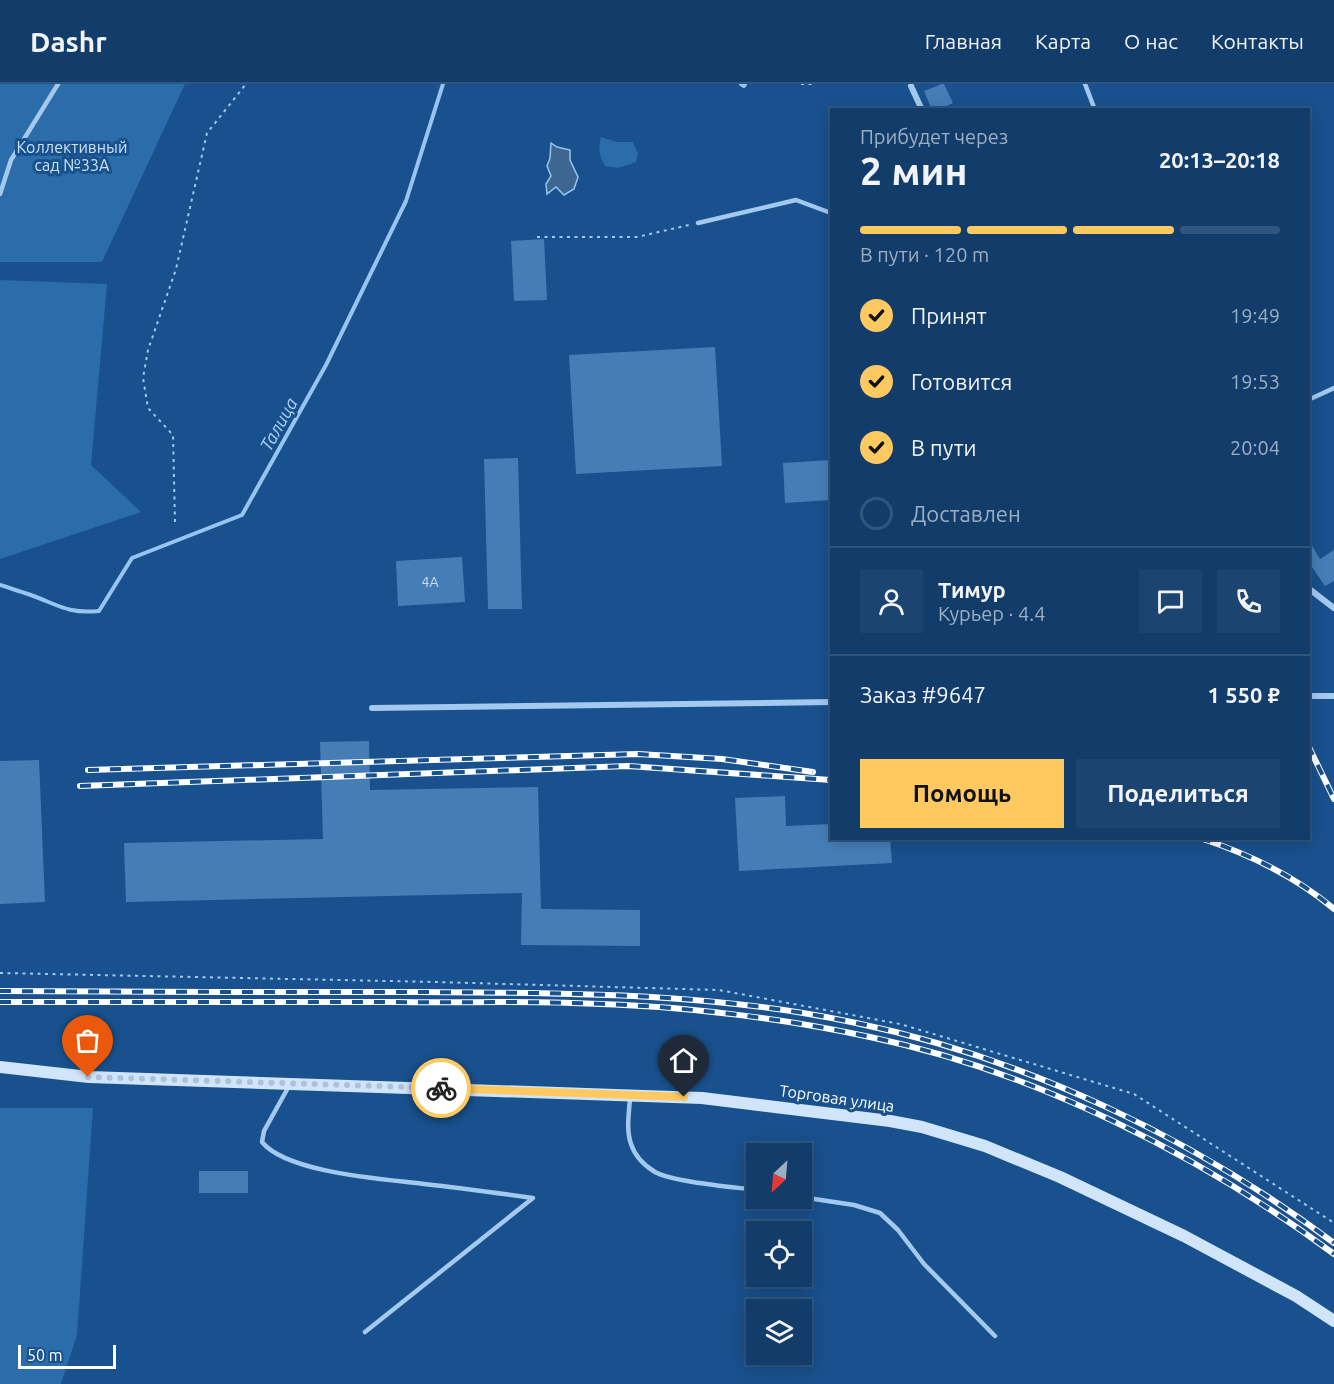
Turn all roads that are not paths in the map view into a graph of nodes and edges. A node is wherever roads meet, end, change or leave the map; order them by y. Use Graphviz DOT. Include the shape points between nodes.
graph roads {
  1 [pos="58,84"];
  2 [pos="1085,84"];
  3 [pos="911,86"];
  4 [pos="921,108"];
  5 [pos="1094,108"];
  6 [pos="0,194"];
  7 [pos="830,213"];
  8 [pos="698,223"];
  9 [pos="1334,388"];
  10 [pos="1310,399"];
  11 [pos="1310,590"];
  12 [pos="1334,608"];
  13 [pos="1310,696"];
  14 [pos="1334,696"];
  15 [pos="830,702"];
  16 [pos="372,708"];
  17 [pos="0,1067"];
  18 [pos="291,1084"];
  19 [pos="630,1094"];
  20 [pos="746,1188"];
  21 [pos="812,1199"];
  22 [pos="1334,1321"];
  23 [pos="365,1332"];
  24 [pos="995,1335"];
  1 -- 6 [label="lane" via="11,160"];
  2 -- 5 [label="lane"];
  3 -- 4 [label="street"];
  7 -- 8 [label="lane" via="796,200"];
  9 -- 10 [label="lane"];
  11 -- 12 [label="street"];
  13 -- 14 [label="street"];
  15 -- 16 [label="street"];
  17 -- 18 [label="street, Торговая улица" via="88,1077"];
  18 -- 19 [label="street, Торговая улица"];
  18 -- 23 [label="lane" via="264,1131 262,1142 268,1150 338,1173 533,1198"];
  19 -- 20 [label="lane" via="628,1131 637,1156 646,1165 672,1177"];
  19 -- 22 [label="street, Торговая улица" via="713,1099 855,1116 922,1127 986,1146 1184,1236 1296,1296"];
  21 -- 24 [label="lane" via="854,1205 880,1214"];
}
